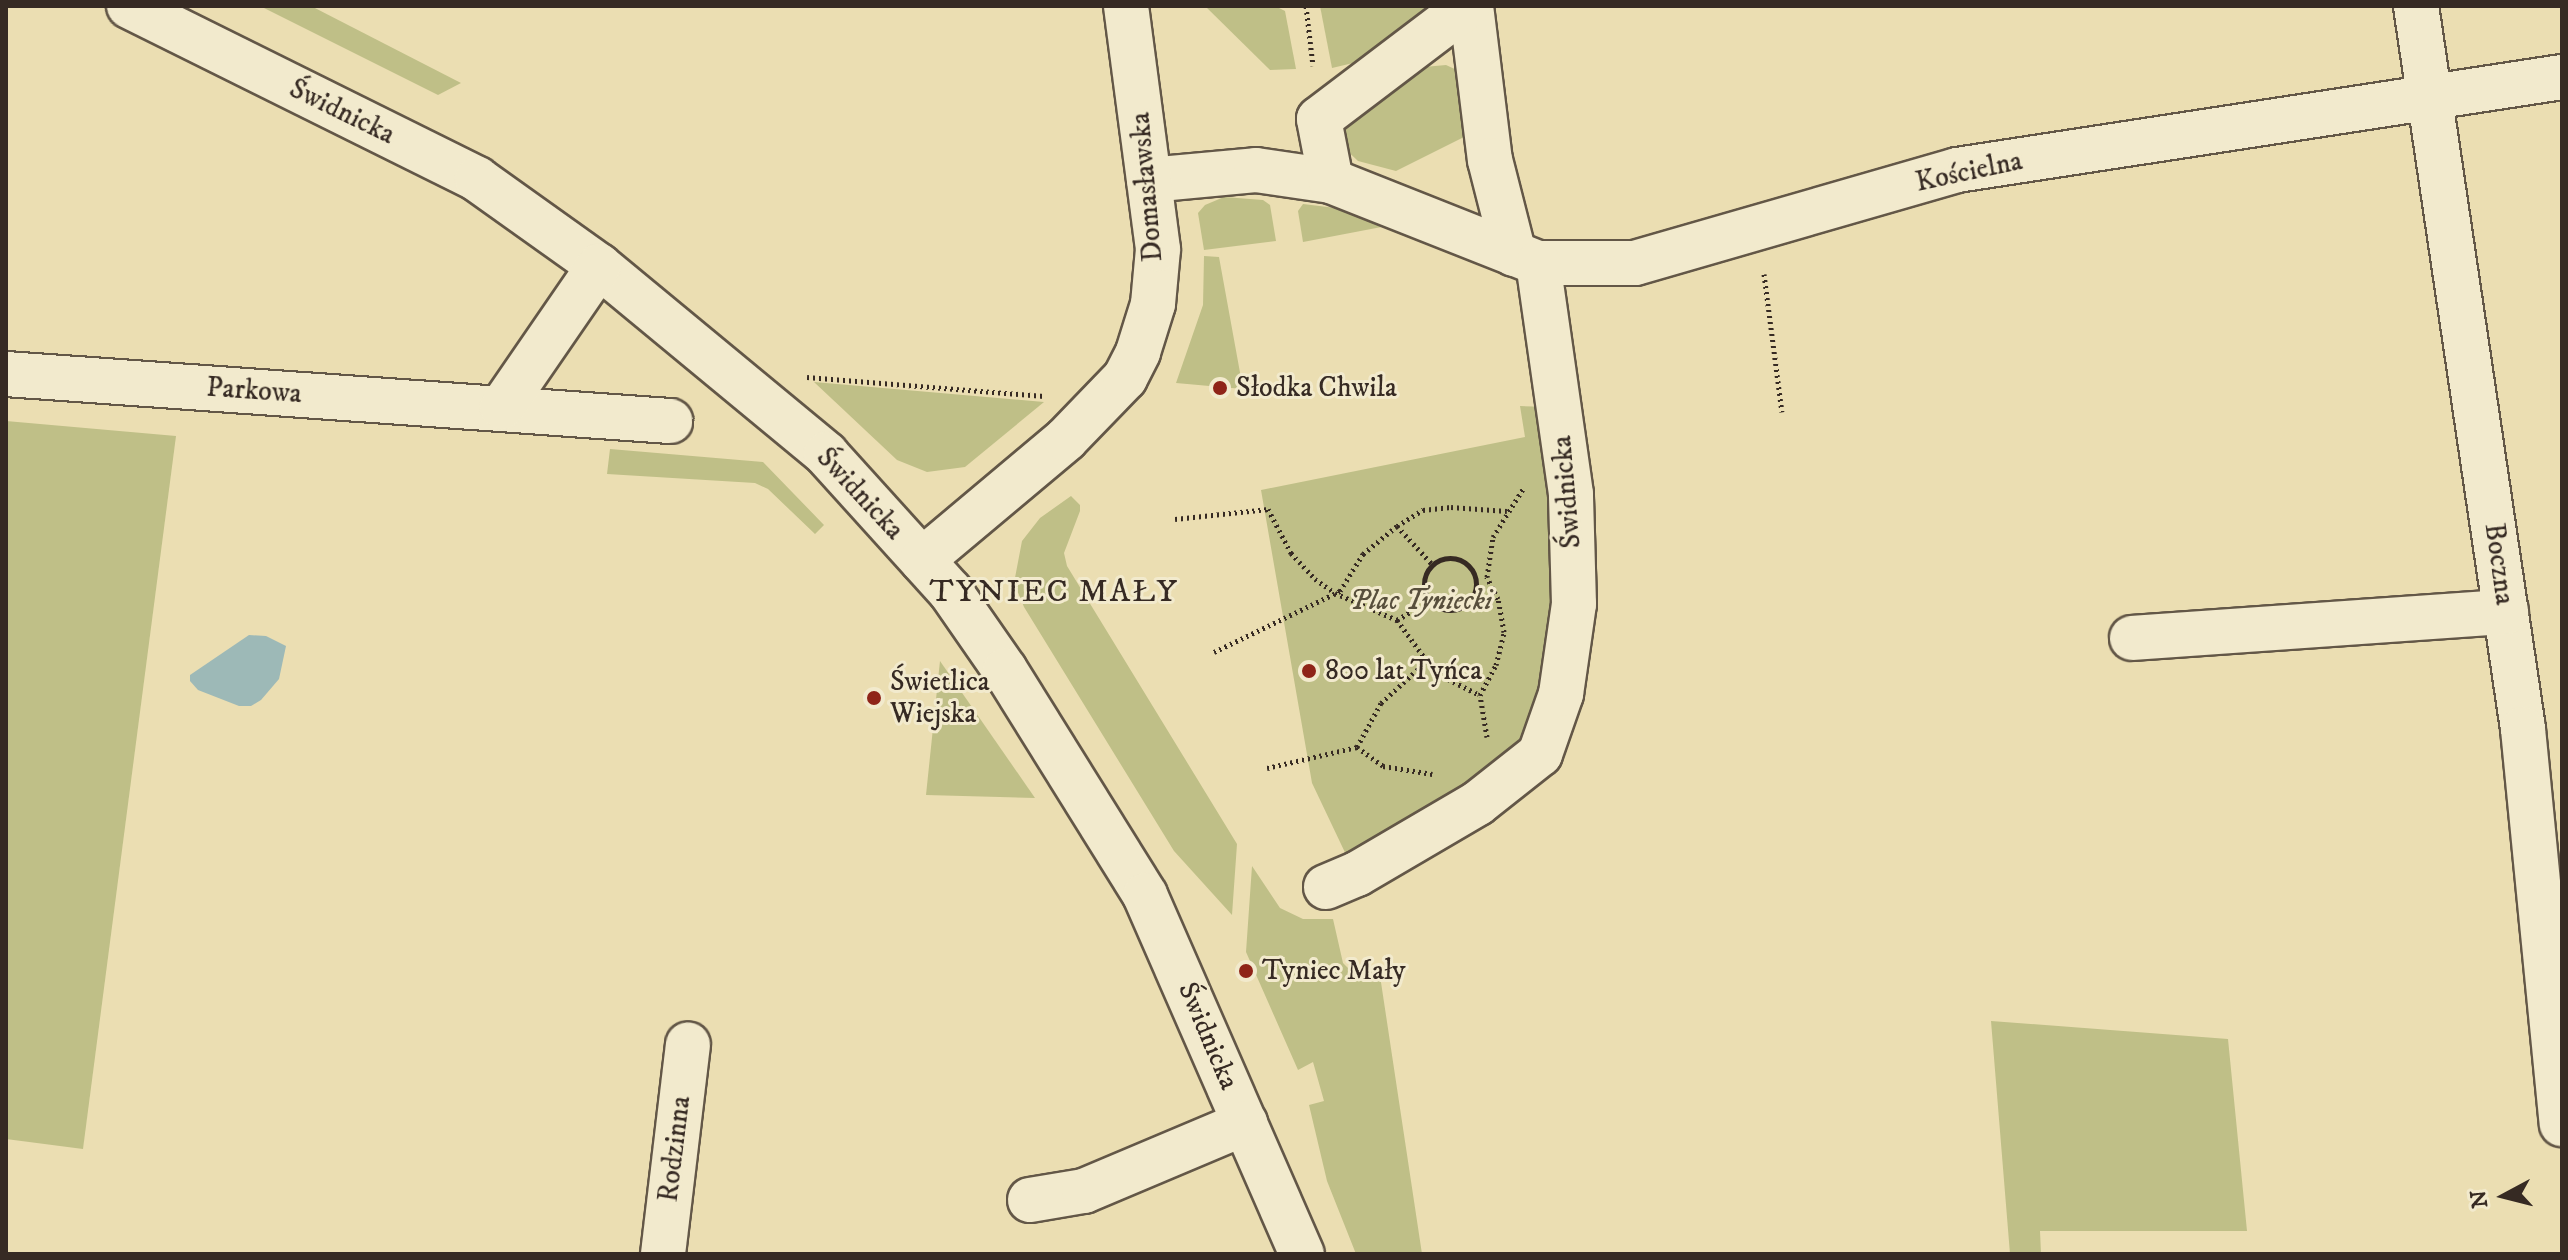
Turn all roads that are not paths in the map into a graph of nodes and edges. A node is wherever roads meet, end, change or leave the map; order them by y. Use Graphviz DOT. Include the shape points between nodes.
graph roads {
  1 [pos="129,6"];
  2 [pos="1126,6"];
  3 [pos="1469,6"];
  4 [pos="2416,6"];
  5 [pos="2562,77"];
  6 [pos="2431,95"];
  7 [pos="1149,180"];
  8 [pos="1331,181"];
  9 [pos="1526,258"];
  10 [pos="599,266"];
  11 [pos="6,374"];
  12 [pos="502,407"];
  13 [pos="670,421"];
  14 [pos="922,560"];
  15 [pos="2506,612"];
  16 [pos="2132,638"];
  17 [pos="1326,887"];
  18 [pos="2552,899"];
  19 [pos="688,1044"];
  20 [pos="1245,1123"];
  21 [pos="2562,1124"];
  22 [pos="1030,1200"];
  23 [pos="663,1254"];
  24 [pos="1302,1254"];
  1 -- 10 [label="street, Świdnicka" via="477,179"];
  2 -- 7 [label="street, Domasławska"];
  3 -- 8 [label="street" via="1319,119"];
  3 -- 9 [label="street" via="1490,160"];
  4 -- 6 [label="street, Boczna"];
  5 -- 6 [label="street, Kościelna"];
  6 -- 9 [label="street, Kościelna" via="1957,170 1635,263"];
  6 -- 15 [label="street, Boczna"];
  7 -- 8 [label="street, Kościelna" via="1256,170"];
  7 -- 14 [label="street, Domasławska" via="1158,249 1153,304 1125,378 1066,439"];
  8 -- 9 [label="street, Kościelna"];
  9 -- 17 [label="street, Świdnicka" via="1571,494 1574,604 1561,694 1540,754 1478,803"];
  10 -- 12 [label="street"];
  10 -- 14 [label="street, Świdnicka" via="826,454"];
  11 -- 12 [label="street, Parkowa"];
  12 -- 13 [label="street, Parkowa"];
  14 -- 20 [label="street, Świdnicka" via="993,652 1145,895"];
  15 -- 16 [label="street"];
  15 -- 18 [label="street, Boczna"];
  18 -- 21 [label="street, Boczna"];
  19 -- 23 [label="street, Rodzinna"];
  20 -- 22 [label="street" via="1084,1191"];
  20 -- 24 [label="street, Świdnicka"];
}
